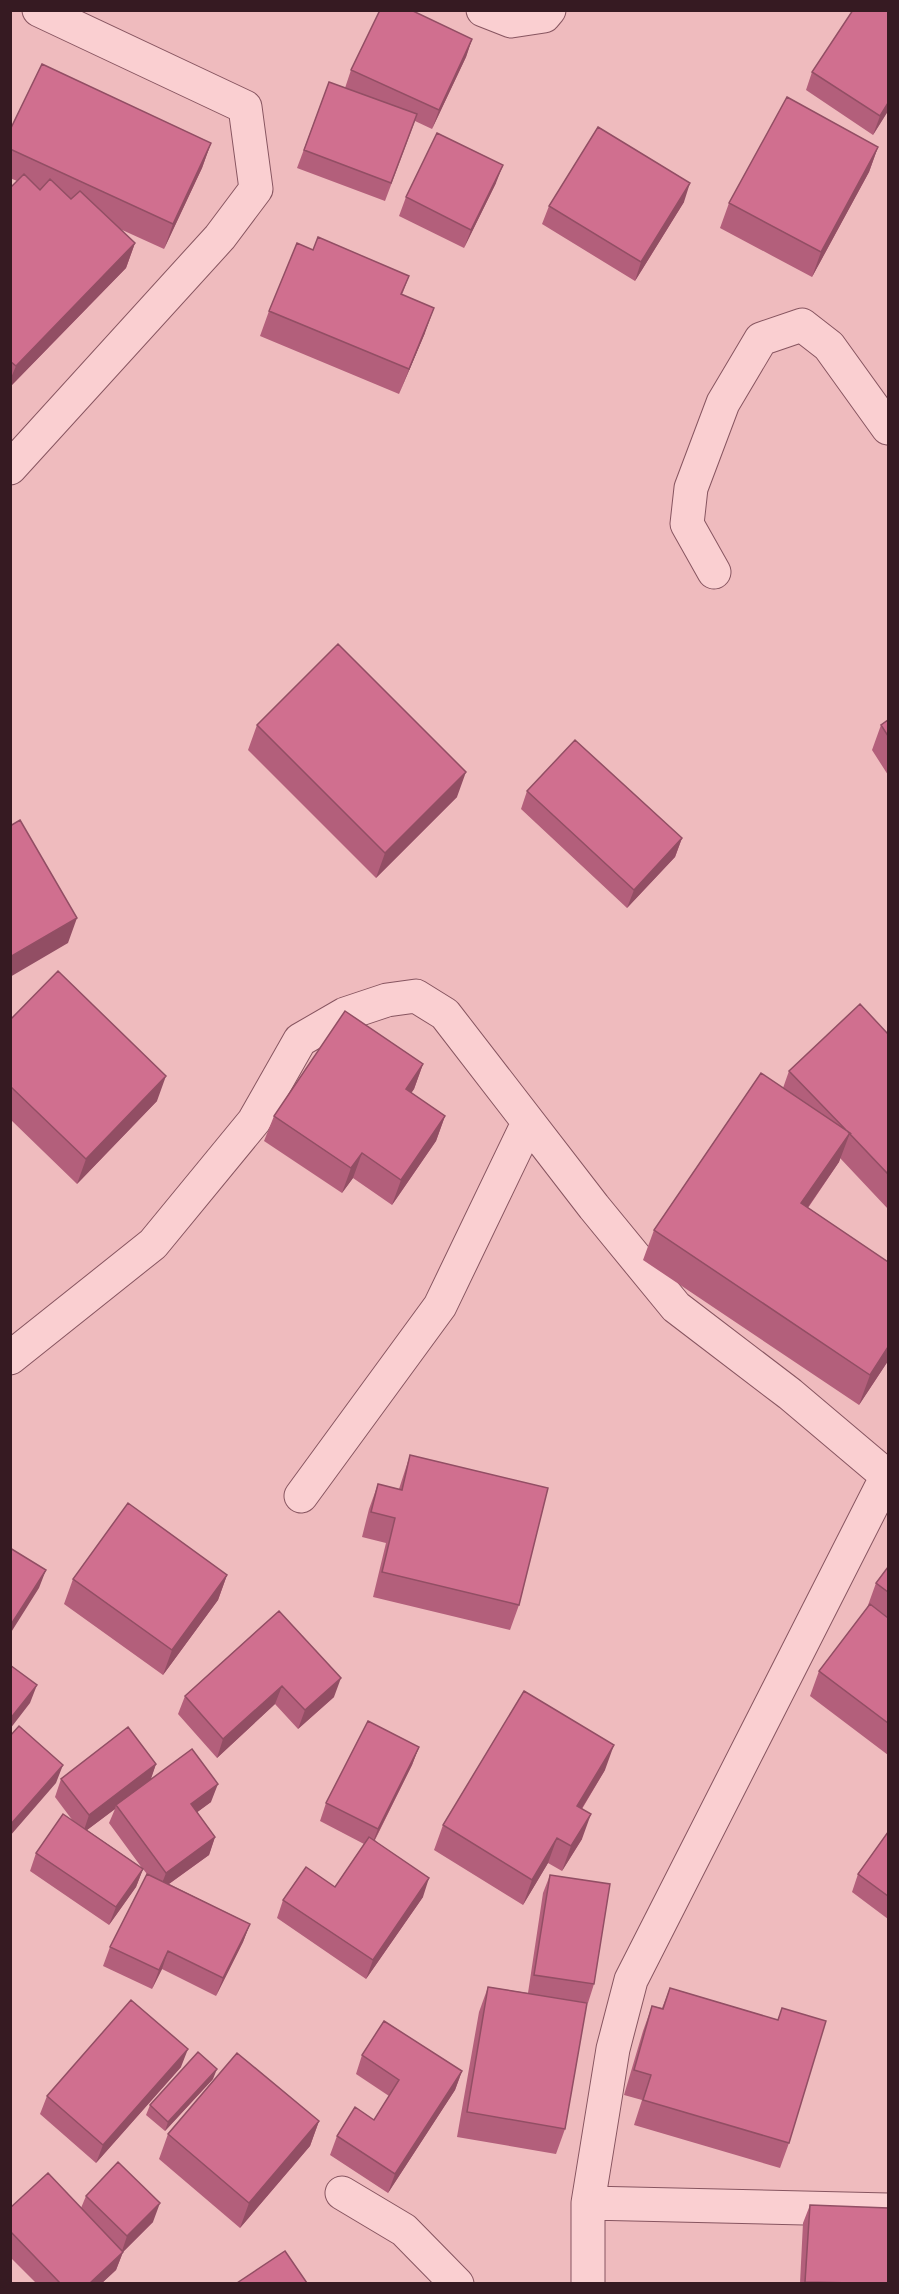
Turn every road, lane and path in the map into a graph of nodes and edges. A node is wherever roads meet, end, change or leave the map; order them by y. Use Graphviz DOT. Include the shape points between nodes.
graph roads {
  1 [pos="39,10"];
  2 [pos="483,10"];
  3 [pos="549,10"];
  4 [pos="888,428"];
  5 [pos="10,468"];
  6 [pos="714,572"];
  7 [pos="528,1123"];
  8 [pos="10,1358"];
  9 [pos="888,1475"];
  10 [pos="301,1496"];
  11 [pos="342,2193"];
  12 [pos="588,2203"];
  13 [pos="888,2210"];
  14 [pos="457,2283"];
  15 [pos="588,2283"];
  1 -- 5 [label="street" via="245,107 256,189 220,237"];
  2 -- 3 [label="street" via="511,21 544,16"];
  4 -- 6 [label="street" via="829,346 802,325 761,339 723,403 691,488 687,524"];
  7 -- 8 [label="street" via="445,1014 416,996 387,1000 345,1014 300,1040 254,1121 153,1244"];
  7 -- 9 [label="street" via="676,1307"];
  7 -- 10 [label="street" via="440,1306"];
  9 -- 12 [label="street" via="631,1980 613,2049"];
  11 -- 14 [label="street" via="404,2230"];
  12 -- 13 [label="street"];
  12 -- 15 [label="street"];
}
